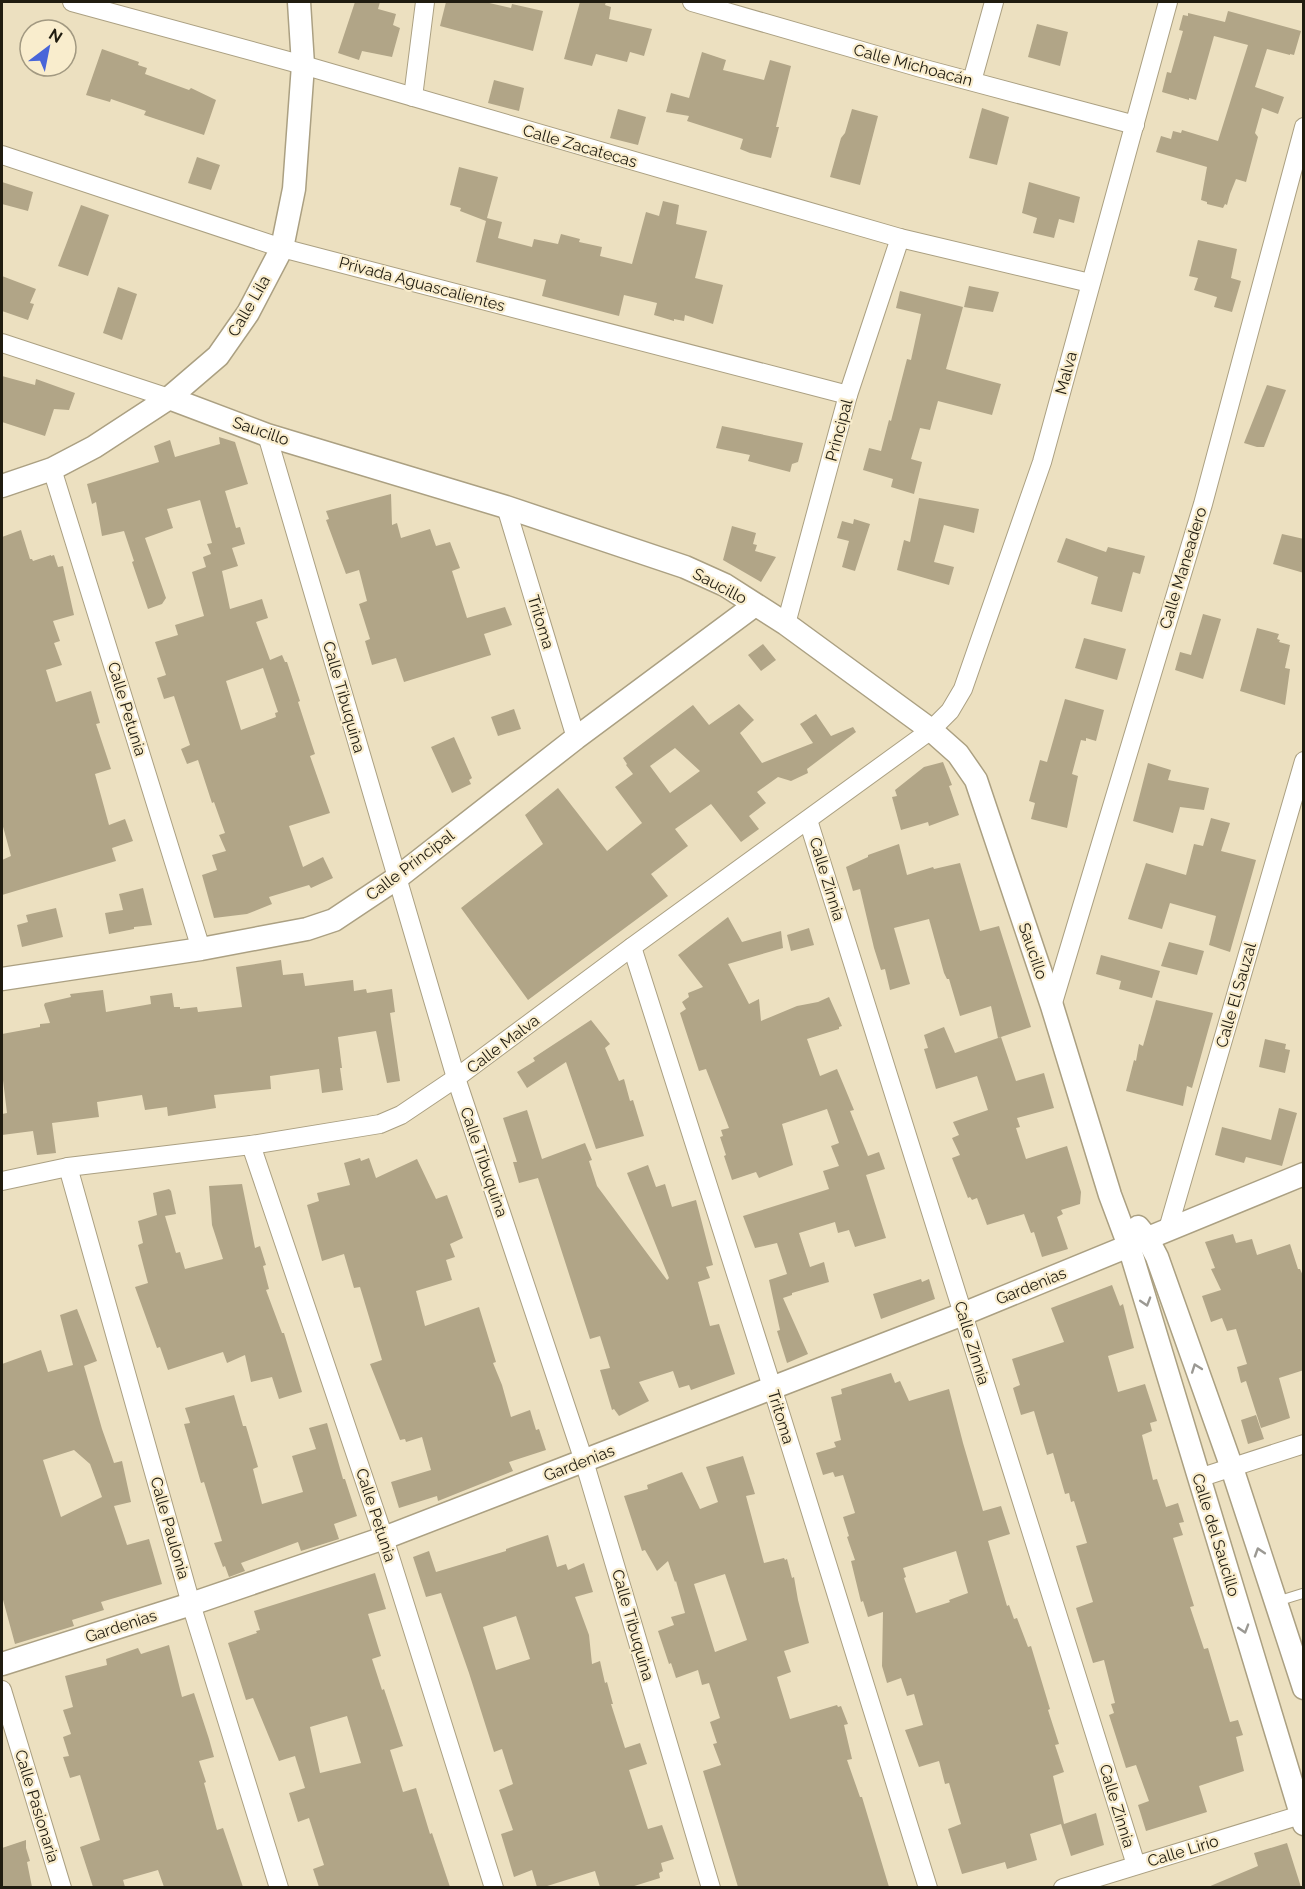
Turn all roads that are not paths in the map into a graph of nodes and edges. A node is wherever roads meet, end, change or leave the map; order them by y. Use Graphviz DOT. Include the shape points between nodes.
graph roads {
  1 [pos="72,2"];
  2 [pos="299,2"];
  3 [pos="425,2"];
  4 [pos="692,2"];
  5 [pos="994,2"];
  6 [pos="1168,2"];
  7 [pos="303,65"];
  8 [pos="972,81"];
  9 [pos="412,97"];
  10 [pos="1135,125"];
  11 [pos="1304,127"];
  12 [pos="2,155"];
  13 [pos="900,237"];
  14 [pos="282,248"];
  15 [pos="1090,283"];
  16 [pos="2,343"];
  17 [pos="848,395"];
  18 [pos="169,398"];
  19 [pos="267,435"];
  20 [pos="52,469"];
  21 [pos="2,486"];
  22 [pos="506,507"];
  23 [pos="755,605"];
  24 [pos="786,624"];
  25 [pos="931,730"];
  26 [pos="576,738"];
  27 [pos="1304,761"];
  28 [pos="808,820"];
  29 [pos="397,878"];
  30 [pos="632,947"];
  31 [pos="201,949"];
  32 [pos="2,980"];
  33 [pos="1052,1006"];
  34 [pos="456,1078"];
  35 [pos="251,1145"];
  36 [pos="68,1167"];
  37 [pos="1304,1174"];
  38 [pos="2,1181"];
  39 [pos="1148,1238"];
  40 [pos="963,1314"];
  41 [pos="772,1387"];
  42 [pos="1304,1444"];
  43 [pos="584,1461"];
  44 [pos="1232,1468"];
  45 [pos="1199,1478"];
  46 [pos="384,1538"];
  47 [pos="1304,1593"];
  48 [pos="1275,1602"];
  49 [pos="191,1604"];
  50 [pos="2,1664"];
  51 [pos="1304,1688"];
  52 [pos="2,1690"];
  53 [pos="1303,1818"];
  54 [pos="1136,1865"];
  55 [pos="62,1887"];
  56 [pos="279,1887"];
  57 [pos="494,1887"];
  58 [pos="711,1887"];
  59 [pos="928,1887"];
  60 [pos="1063,1887"];
  1 -- 7 [label="street, Calle Zacatecas"];
  2 -- 7 [label="street, Calle Lila"];
  3 -- 9 [label="street"];
  4 -- 8 [label="street, Calle Michoacán"];
  5 -- 8 [label="street"];
  6 -- 10 [label="street, Malva"];
  7 -- 9 [label="street, Calle Zacatecas"];
  7 -- 14 [label="street, Calle Lila" via="294,189"];
  8 -- 10 [label="street, Calle Michoacán"];
  9 -- 13 [label="street, Calle Zacatecas"];
  10 -- 15 [label="street, Malva"];
  11 -- 33 [label="street, Calle Maneadero" via="1203,504"];
  12 -- 14 [label="street, Privada Aguascalientes"];
  13 -- 15 [label="street, Calle Zacatecas"];
  13 -- 17 [label="street, Principal"];
  14 -- 17 [label="street, Privada Aguascalientes"];
  14 -- 18 [label="street, Calle Lila" via="248,313 218,356"];
  15 -- 25 [label="street, Malva" via="1042,462 963,689 950,711"];
  16 -- 18 [label="street, Saucillo"];
  17 -- 24 [label="street, Principal"];
  18 -- 19 [label="street, Saucillo"];
  18 -- 20 [label="street, Calle Lila"];
  19 -- 22 [label="street, Saucillo"];
  19 -- 29 [label="street, Calle Tibuquina"];
  20 -- 21 [label="street, Calle Lila"];
  20 -- 31 [label="street, Calle Petunia"];
  22 -- 23 [label="street, Saucillo" via="685,567 725,585"];
  22 -- 26 [label="street, Tritoma"];
  23 -- 24 [label="street, Saucillo"];
  23 -- 26 [label="street, Calle Principal"];
  24 -- 25 [label="street, Saucillo"];
  25 -- 28 [label="street, Calle Malva"];
  25 -- 33 [label="street, Saucillo" via="958,754 976,780"];
  26 -- 29 [label="street, Calle Principal"];
  27 -- 39 [label="street, Calle El Sauzal"];
  28 -- 30 [label="street, Calle Malva"];
  28 -- 40 [label="street, Calle Zinnia"];
  29 -- 31 [label="street, Calle Principal" via="334,920 308,930"];
  29 -- 34 [label="street, Calle Tibuquina"];
  30 -- 34 [label="street, Calle Malva"];
  30 -- 41 [label="street, Tritoma"];
  31 -- 32 [label="street, Calle Principal"];
  33 -- 39 [label="street, Saucillo" via="1110,1195"];
  34 -- 35 [label="street, Calle Malva" via="401,1115 380,1124"];
  34 -- 43 [label="street, Calle Tibuquina"];
  35 -- 36 [label="street, Calle Malva"];
  35 -- 46 [label="street, Calle Petunia"];
  36 -- 38 [label="street, Calle Malva"];
  36 -- 49 [label="street, Calle Paulonia"];
  37 -- 39 [label="street, Gardenias"];
  39 -- 40 [label="street, Gardenias"];
  44 -- 39 [label="street, one-way"];
  39 -- 45 [label="street, Calle del Saucillo, one-way"];
  40 -- 41 [label="street, Gardenias"];
  40 -- 54 [label="street, Calle Zinnia"];
  41 -- 43 [label="street, Gardenias"];
  41 -- 59 [label="street, Tritoma"];
  42 -- 44 [label="street"];
  43 -- 46 [label="street, Gardenias"];
  43 -- 58 [label="street, Calle Tibuquina"];
  44 -- 45 [label="street"];
  48 -- 44 [label="street, one-way"];
  45 -- 53 [label="street, Calle del Saucillo, one-way"];
  46 -- 49 [label="street, Gardenias"];
  46 -- 57 [label="street, Calle Petunia"];
  47 -- 48 [label="lane"];
  48 -- 51 [label="street"];
  49 -- 50 [label="street, Gardenias"];
  49 -- 56 [label="street, Calle Paulonia"];
  52 -- 55 [label="street, Calle Pasionaria"];
  53 -- 54 [label="street, Calle Lirio"];
  54 -- 60 [label="street, Calle Lirio"];
}
